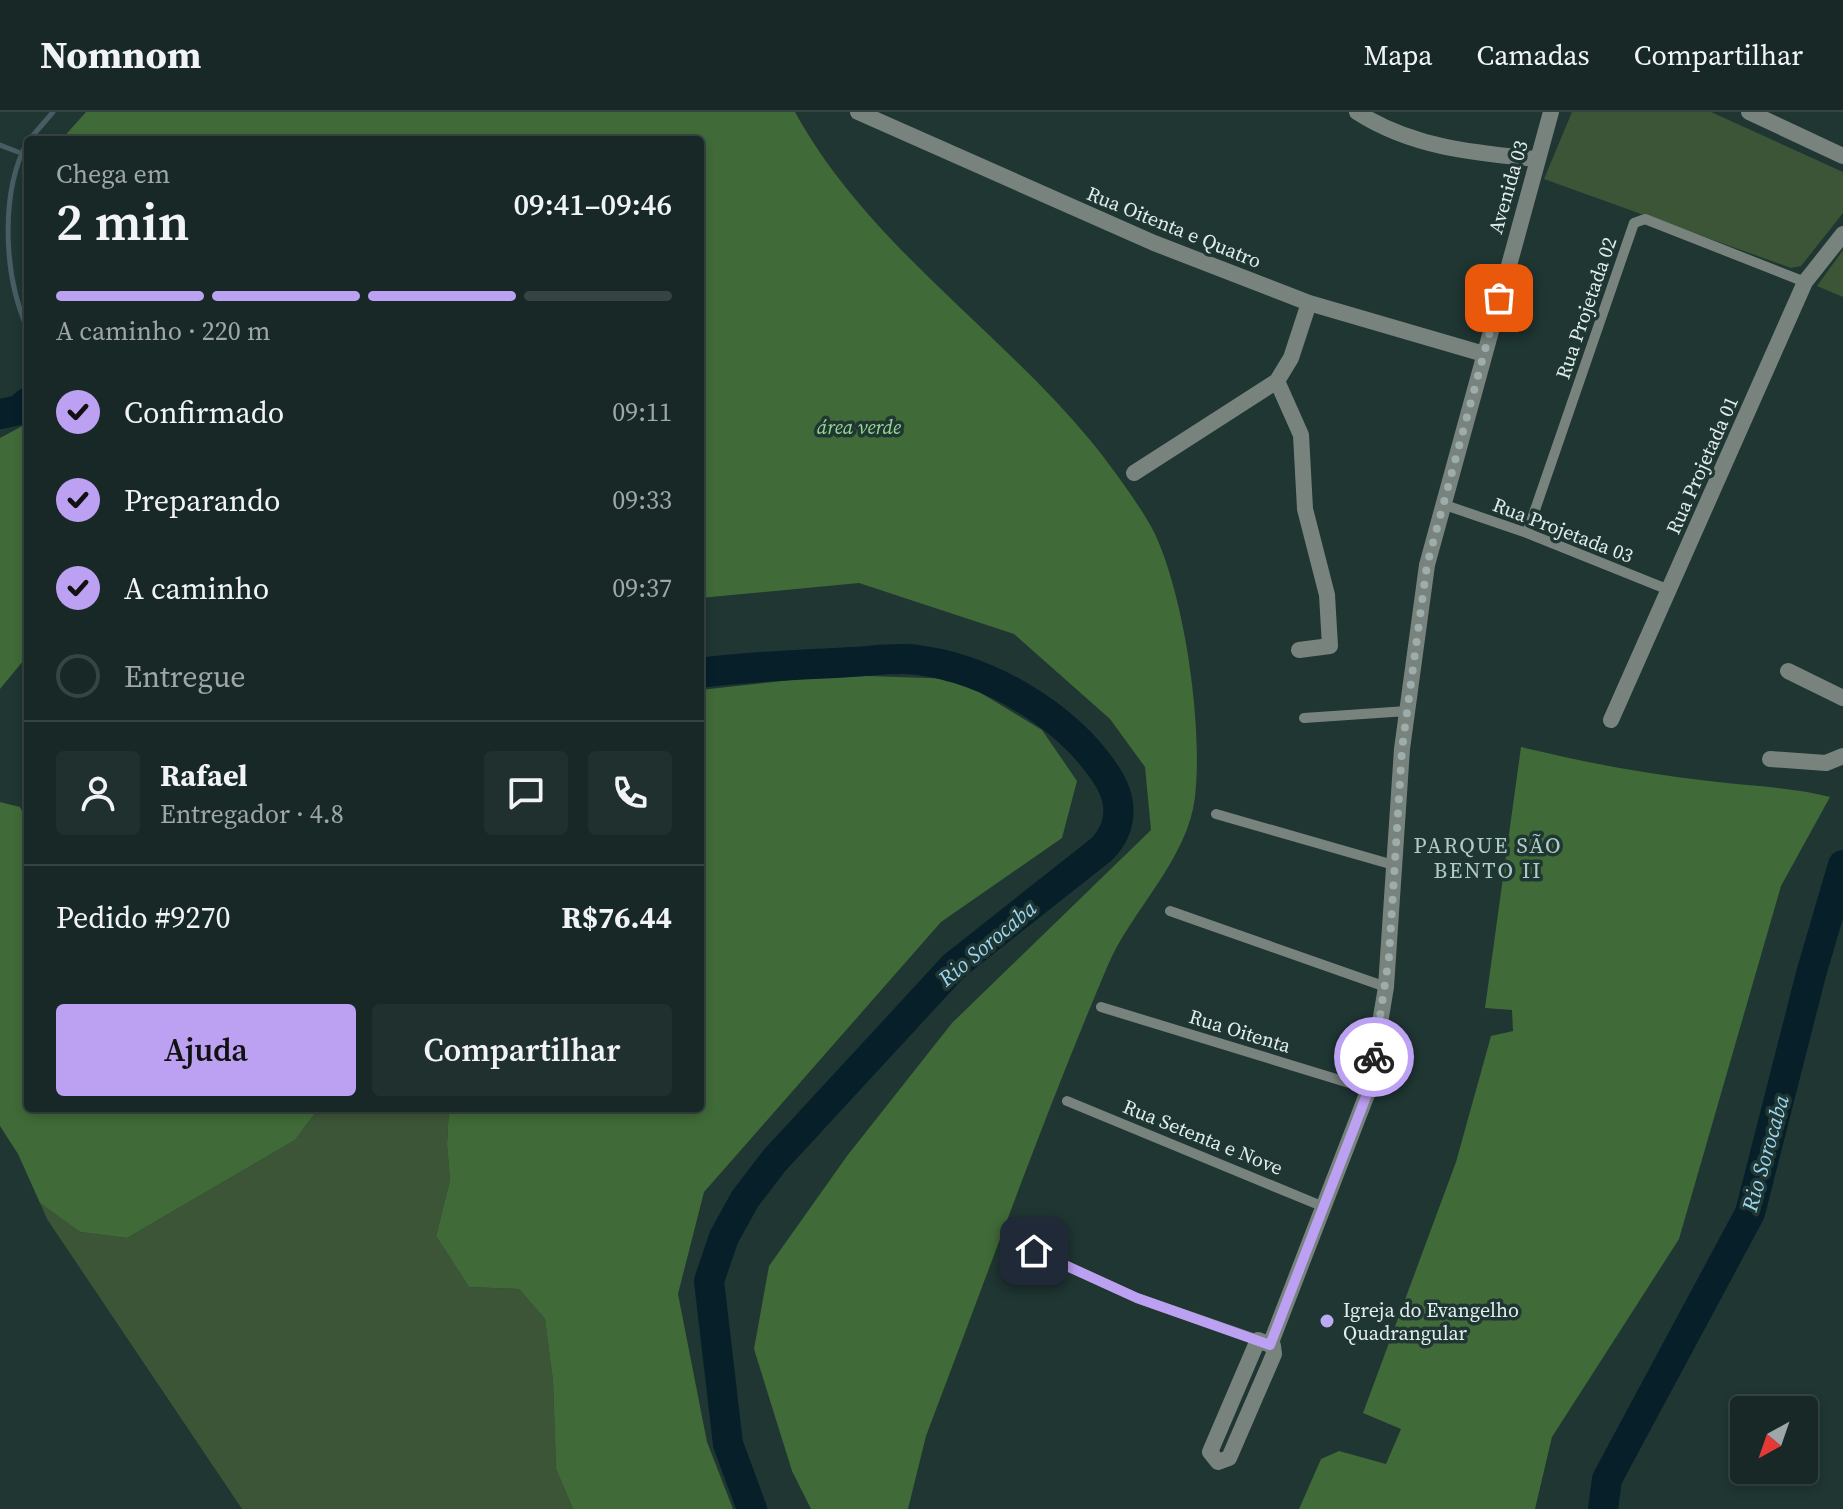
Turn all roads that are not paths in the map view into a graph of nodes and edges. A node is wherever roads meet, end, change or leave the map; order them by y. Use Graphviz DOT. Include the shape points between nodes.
graph roads {
  1 [pos="858,112"];
  2 [pos="1357,112"];
  3 [pos="1551,112"];
  4 [pos="1755,113"];
  5 [pos="1843,156"];
  6 [pos="1536,159"];
  7 [pos="1843,234"];
  8 [pos="1805,282"];
  9 [pos="1309,303"];
  10 [pos="1484,354"];
  11 [pos="1277,381"];
  12 [pos="1134,473"];
  13 [pos="1445,505"];
  14 [pos="1527,533"];
  15 [pos="1669,590"];
  16 [pos="1299,650"];
  17 [pos="1788,671"];
  18 [pos="1843,698"];
  19 [pos="1407,711"];
  20 [pos="1304,718"];
  21 [pos="1611,720"];
  22 [pos="1843,756"];
  23 [pos="1770,759"];
  24 [pos="1216,814"];
  25 [pos="1397,866"];
  26 [pos="1170,911"];
  27 [pos="1386,987"];
  28 [pos="1101,1007"];
  29 [pos="1369,1089"];
  30 [pos="1067,1101"];
  31 [pos="1324,1207"];
  32 [pos="1027,1243"];
  33 [pos="1264,1342"];
  1 -- 9 [label="street, Rua Oitenta e Quatro" via="1154,243"];
  2 -- 6 [label="street" via="1423,143"];
  3 -- 6 [label="street, Avenida 03"];
  4 -- 5 [label="street"];
  6 -- 10 [label="street, Avenida 03"];
  7 -- 8 [label="street, Rua Projetada 01"];
  8 -- 14 [label="lane, Rua Projetada 02" via="1645,219 1634,223"];
  8 -- 15 [label="street, Rua Projetada 01"];
  9 -- 10 [label="street, Rua Oitenta e Quatro"];
  9 -- 11 [label="street" via="1291,358"];
  10 -- 13 [label="street, Avenida 03"];
  11 -- 12 [label="street"];
  11 -- 16 [label="street" via="1301,435 1305,509 1317,543 1329,616 1330,646"];
  13 -- 14 [label="lane, Rua Projetada 03"];
  13 -- 19 [label="street, Avenida 03" via="1427,565"];
  14 -- 15 [label="lane, Rua Projetada 03"];
  15 -- 21 [label="street, Rua Projetada 01"];
  17 -- 18 [label="street"];
  19 -- 20 [label="lane"];
  19 -- 25 [label="street, Avenida 03"];
  22 -- 23 [label="street" via="1826,763"];
  24 -- 25 [label="lane"];
  25 -- 27 [label="street, Avenida 03"];
  26 -- 27 [label="lane"];
  27 -- 29 [label="street, Avenida 03"];
  28 -- 29 [label="lane, Rua Oitenta"];
  29 -- 31 [label="street, Avenida 03"];
  30 -- 31 [label="lane, Rua Setenta e Nove"];
  31 -- 33 [label="street, Avenida 03"];
  32 -- 33 [label="lane" via="1034,1251 1137,1298"];
  33 -- 33 [label="street" via="1210,1452 1218,1462 1229,1458 1240,1437 1275,1349"];
}
